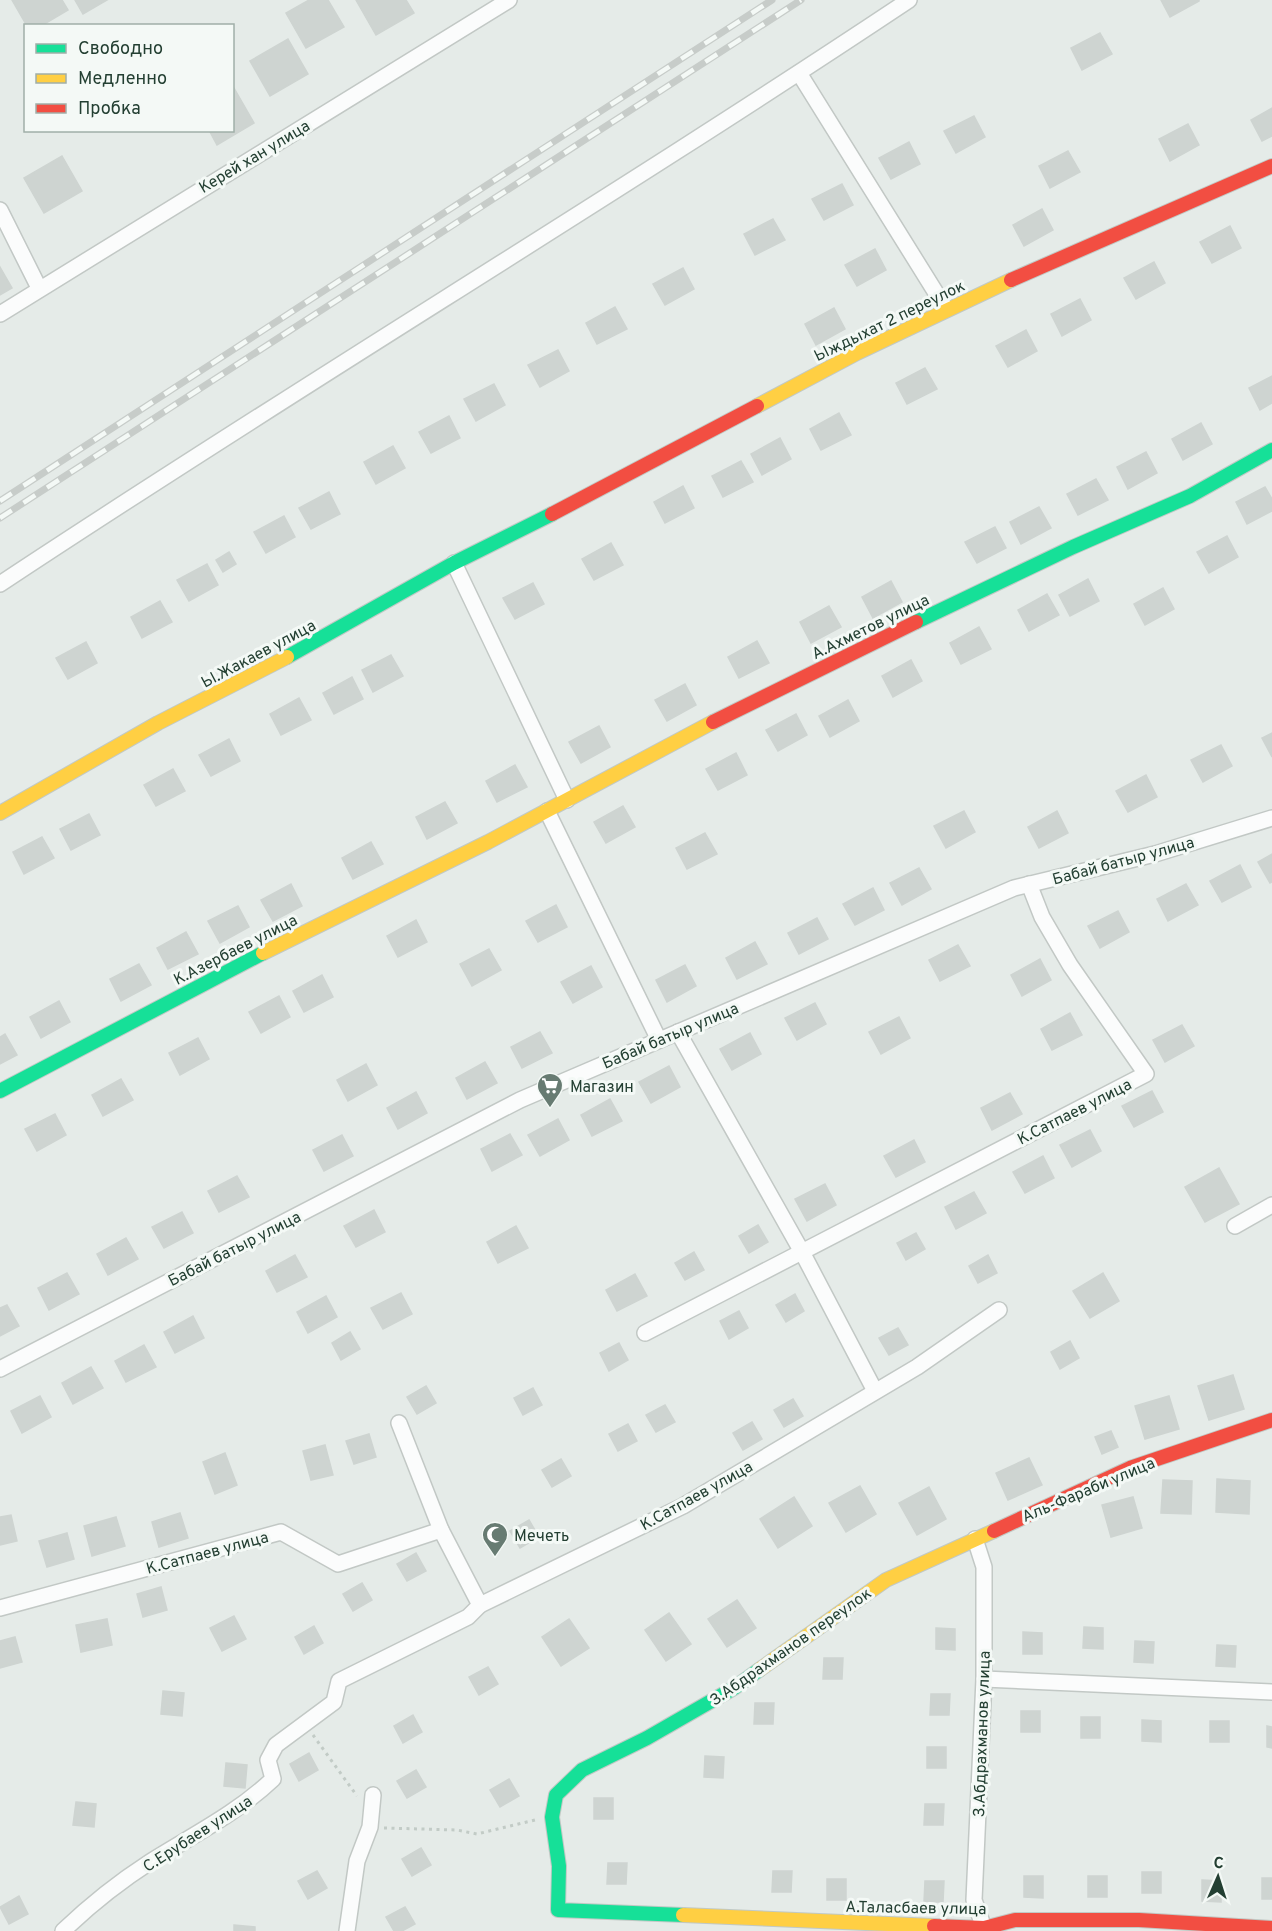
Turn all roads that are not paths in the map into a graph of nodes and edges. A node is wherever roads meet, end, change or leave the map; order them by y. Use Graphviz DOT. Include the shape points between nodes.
graph roads {
  1 [pos="509,0"];
  2 [pos="909,0"];
  3 [pos="799,74"];
  4 [pos="1272,166"];
  5 [pos="0,210"];
  6 [pos="5,230"];
  7 [pos="39,288"];
  8 [pos="946,309"];
  9 [pos="0,314"];
  10 [pos="1272,450"];
  11 [pos="532,525"];
  12 [pos="453,563"];
  13 [pos="0,584"];
  14 [pos="567,800"];
  15 [pos="547,811"];
  16 [pos="0,813"];
  17 [pos="1272,818"];
  18 [pos="488,842"];
  19 [pos="1029,884"];
  20 [pos="678,1032"];
  21 [pos="659,1040"];
  22 [pos="0,1091"];
  23 [pos="1272,1205"];
  24 [pos="1234,1226"];
  25 [pos="802,1251"];
  26 [pos="999,1310"];
  27 [pos="645,1333"];
  28 [pos="0,1369"];
  29 [pos="875,1391"];
  30 [pos="1272,1420"];
  31 [pos="399,1423"];
  32 [pos="441,1530"];
  33 [pos="975,1539"];
  34 [pos="480,1605"];
  35 [pos="0,1608"];
  36 [pos="984,1679"];
  37 [pos="1272,1692"];
  38 [pos="305,1724"];
  39 [pos="373,1794"];
  40 [pos="558,1910"];
  41 [pos="1272,1928"];
  42 [pos="984,1930"];
  43 [pos="63,1931"];
  44 [pos="347,1931"];
  1 -- 7 [label="street, Керей хан улица"];
  2 -- 3 [label="street"];
  3 -- 8 [label="street"];
  3 -- 13 [label="street" via="183,462"];
  4 -- 8 [label="street, Ыждыхат 2 переулок"];
  5 -- 6 [label="street"];
  6 -- 7 [label="street"];
  7 -- 9 [label="street, Керей хан улица"];
  8 -- 11 [label="street, Ыждыхат 2 переулок"];
  10 -- 14 [label="street, А.Ахметов улица" via="1190,496 1073,547 750,702"];
  11 -- 12 [label="street, Ы.Жакаев улица"];
  12 -- 14 [label="street"];
  12 -- 16 [label="street, Ы.Жакаев улица"];
  14 -- 15 [label="street, А.Ахметов улица"];
  15 -- 18 [label="street, А.Ахметов улица"];
  15 -- 21 [label="street"];
  17 -- 19 [label="street, Бабай батыр улица" via="1155,854"];
  18 -- 22 [label="street, К.Азербаев улица" via="287,940"];
  19 -- 20 [label="street, Бабай батыр улица"];
  19 -- 25 [label="street, К.Сатпаев улица" via="1042,917 1071,965 1146,1074"];
  20 -- 21 [label="street, Бабай батыр улица"];
  20 -- 25 [label="street"];
  21 -- 28 [label="street, Бабай батыр улица" via="520,1100"];
  23 -- 24 [label="street"];
  25 -- 27 [label="street, К.Сатпаев улица"];
  25 -- 29 [label="street"];
  26 -- 29 [label="street, К.Сатпаев улица"];
  29 -- 34 [label="street, К.Сатпаев улица" via="683,1506"];
  30 -- 33 [label="street, Аль-Фараби улица" via="1131,1468"];
  31 -- 32 [label="street"];
  32 -- 34 [label="street"];
  32 -- 35 [label="street, К.Сатпаев улица" via="338,1564 281,1532"];
  33 -- 36 [label="street, З.Абдрахманов улица" via="984,1567"];
  33 -- 40 [label="street, З.Абдрахманов переулок" via="886,1580 734,1688 582,1770 556,1795 552,1816 559,1866"];
  34 -- 38 [label="street, К.Сатпаев улица" via="468,1617 339,1681 334,1702"];
  36 -- 37 [label="street"];
  36 -- 42 [label="street, З.Абдрахманов улица" via="974,1900"];
  38 -- 43 [label="street, С.Ерубаев улица" via="276,1745 268,1760 273,1779 258,1794 214,1826 150,1862 89,1906"];
  39 -- 44 [label="street" via="371,1820 357,1861"];
  40 -- 42 [label="street, А.Таласбаев улица"];
  41 -- 42 [label="street, А.Таласбаев улица" via="1139,1920 1015,1920"];
}
